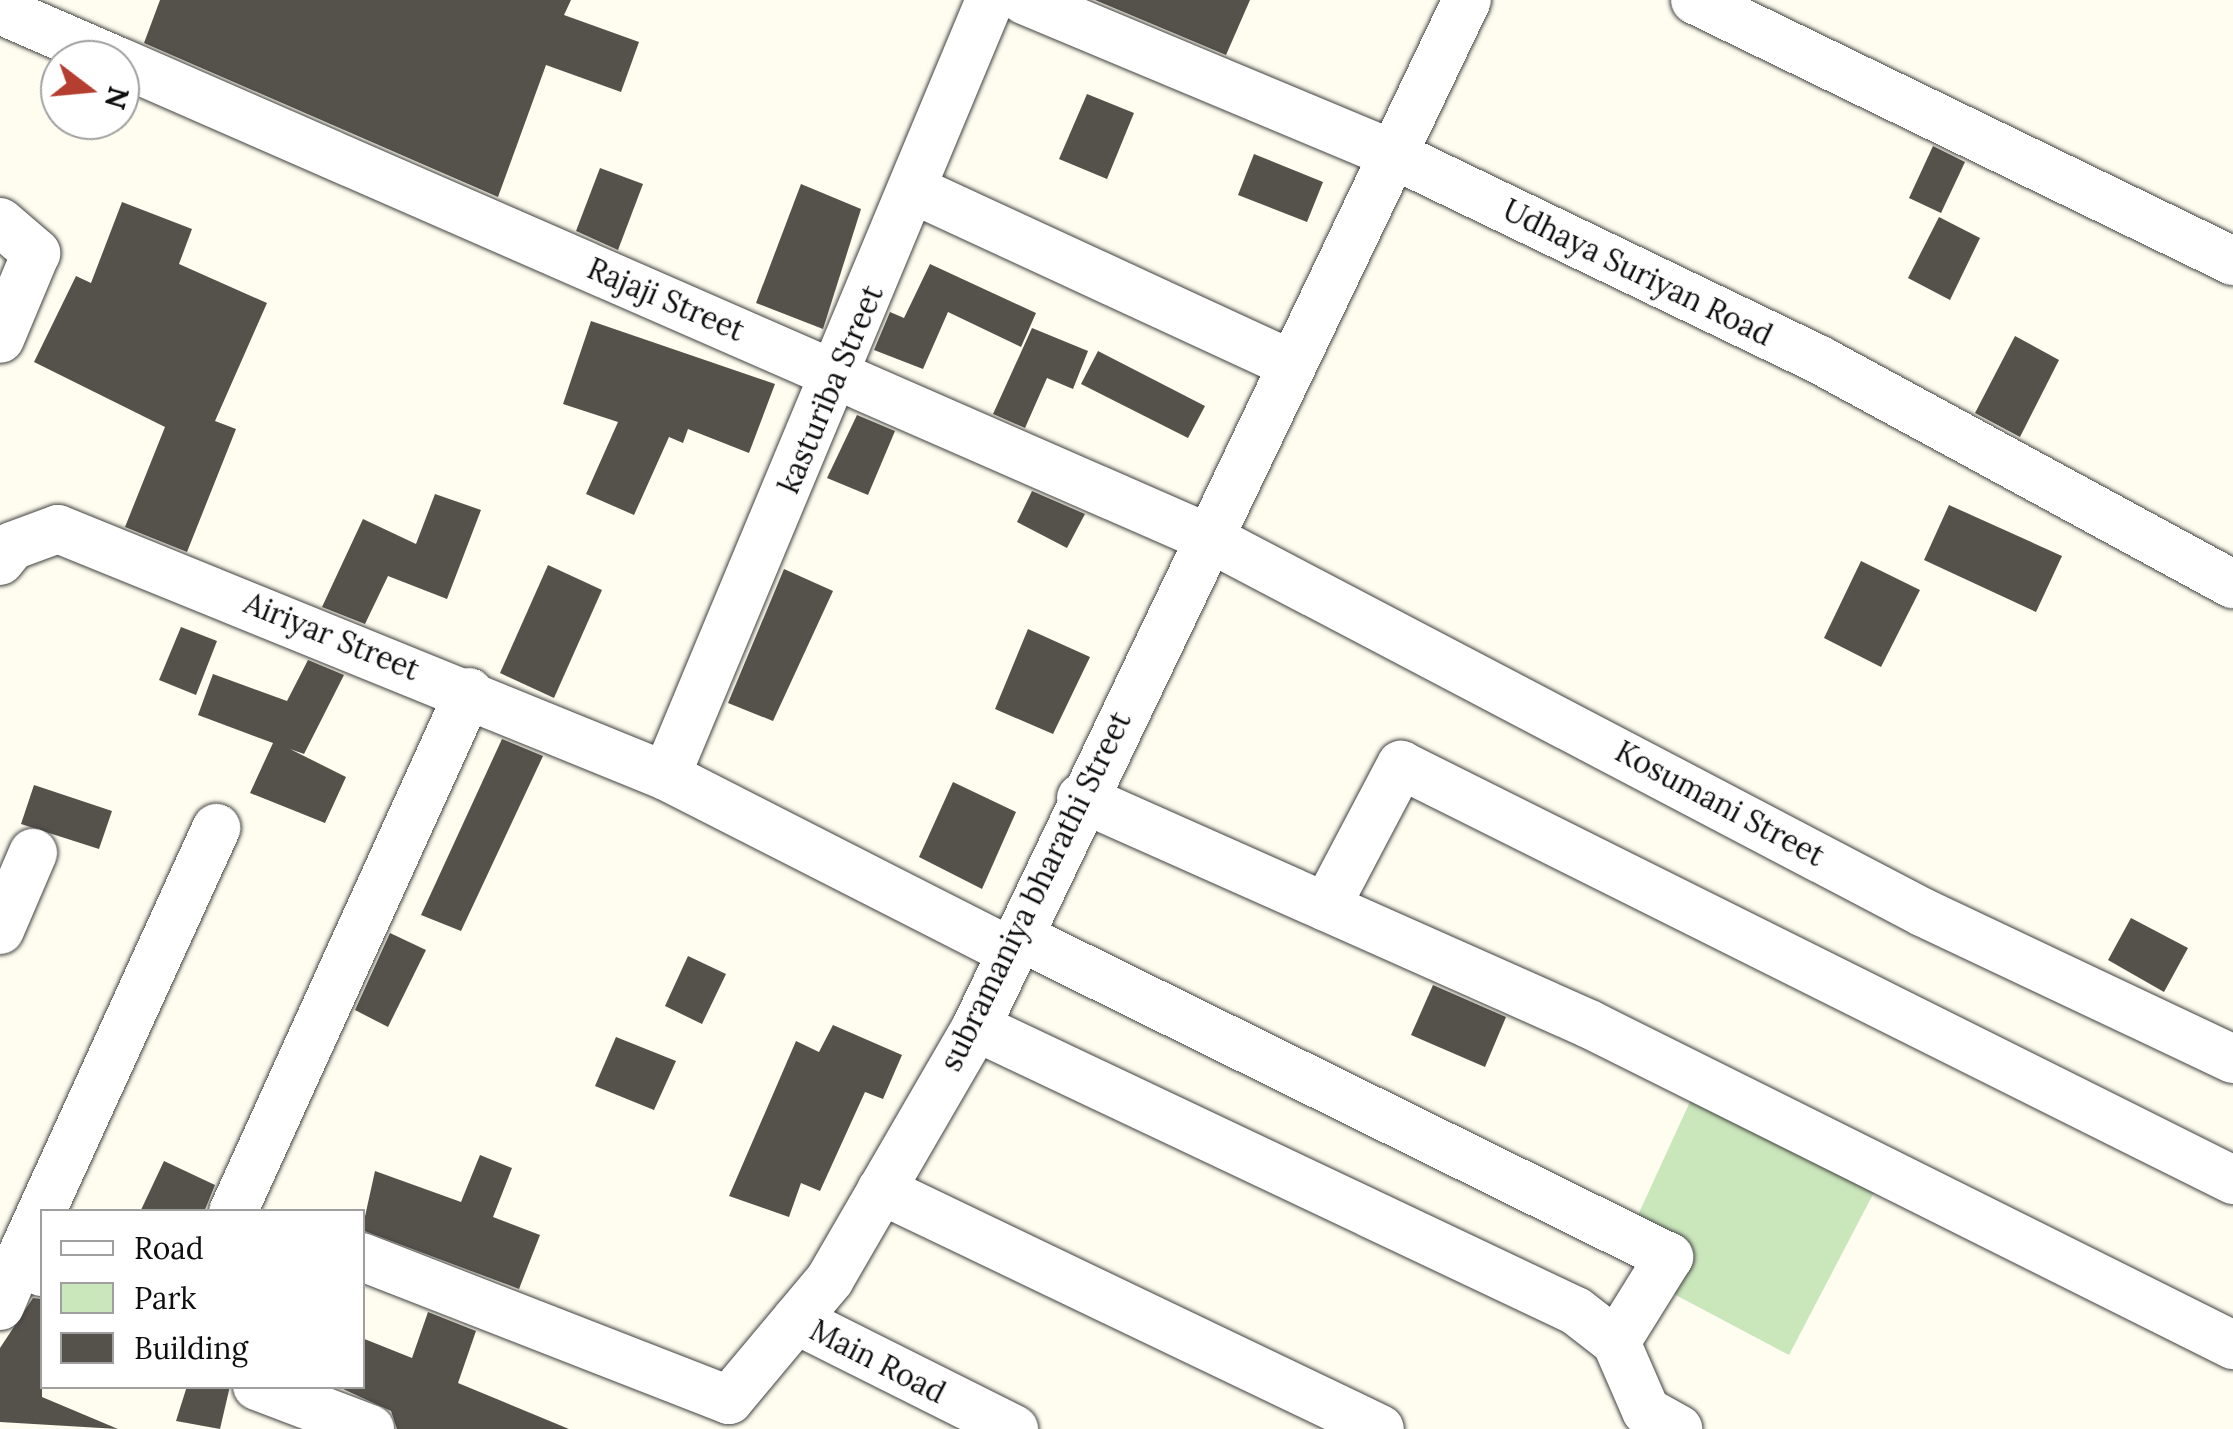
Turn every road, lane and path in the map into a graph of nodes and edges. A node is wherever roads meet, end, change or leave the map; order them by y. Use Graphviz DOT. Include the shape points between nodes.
graph roads {
  1 [pos="1468,0"];
  2 [pos="1694,0"];
  3 [pos="989,3"];
  4 [pos="0,10"];
  5 [pos="69,40"];
  6 [pos="140,71"];
  7 [pos="1394,154"];
  8 [pos="914,190"];
  9 [pos="0,222"];
  10 [pos="2233,261"];
  11 [pos="0,339"];
  12 [pos="1293,365"];
  13 [pos="837,374"];
  14 [pos="1211,539"];
  15 [pos="0,560"];
  16 [pos="2233,584"];
  17 [pos="469,692"];
  18 [pos="666,776"];
  19 [pos="1081,798"];
  20 [pos="216,828"];
  21 [pos="33,853"];
  22 [pos="1326,907"];
  23 [pos="0,930"];
  24 [pos="1014,944"];
  25 [pos="976,1027"];
  26 [pos="2233,1059"];
  27 [pos="2233,1180"];
  28 [pos="881,1190"];
  29 [pos="55,1209"];
  30 [pos="237,1209"];
  31 [pos="365,1257"];
  32 [pos="31,1267"];
  33 [pos="0,1306"];
  34 [pos="796,1320"];
  35 [pos="1616,1342"];
  36 [pos="2233,1346"];
  37 [pos="265,1389"];
  38 [pos="370,1429"];
  39 [pos="1014,1429"];
  40 [pos="1380,1429"];
  41 [pos="1678,1429"];
  1 -- 7 [label="street, subramaniya bharathi Street"];
  2 -- 10 [label="street"];
  3 -- 7 [label="street, Udhaya Suriyan Road"];
  3 -- 8 [label="street, kasturiba Street"];
  4 -- 5 [label="street, Rajaji Street"];
  6 -- 13 [label="street, Rajaji Street"];
  7 -- 12 [label="street, subramaniya bharathi Street"];
  7 -- 16 [label="street, Udhaya Suriyan Road" via="1818,358"];
  8 -- 12 [label="street"];
  8 -- 13 [label="street, kasturiba Street"];
  9 -- 11 [label="street" via="36,253"];
  12 -- 14 [label="street, subramaniya bharathi Street"];
  13 -- 14 [label="street, Rajaji Street"];
  13 -- 18 [label="street, kasturiba Street"];
  14 -- 19 [label="street, subramaniya bharathi Street"];
  14 -- 26 [label="street, Kosumani Street" via="1922,912"];
  15 -- 17 [label="street, Airiyar Street" via="12,546 58,529"];
  17 -- 18 [label="street, Airiyar Street"];
  17 -- 30 [label="street"];
  18 -- 24 [label="street, Airiyar Street"];
  19 -- 22 [label="street"];
  19 -- 24 [label="street, subramaniya bharathi Street"];
  20 -- 29 [label="street"];
  21 -- 23 [label="street"];
  22 -- 27 [label="street" via="1402,765"];
  22 -- 36 [label="street" via="1588,1024"];
  24 -- 25 [label="street, subramaniya bharathi Street"];
  24 -- 35 [label="street, Airiyar Street" via="1669,1257"];
  25 -- 28 [label="street, subramaniya bharathi Street"];
  25 -- 35 [label="street" via="1576,1311"];
  28 -- 34 [label="street, subramaniya bharathi Street"];
  28 -- 40 [label="street"];
  31 -- 34 [label="street, subramaniya bharathi Street" via="729,1400"];
  32 -- 33 [label="street"];
  34 -- 39 [label="street, Main Road"];
  35 -- 41 [label="street" via="1646,1411"];
  37 -- 38 [label="street"];
}
